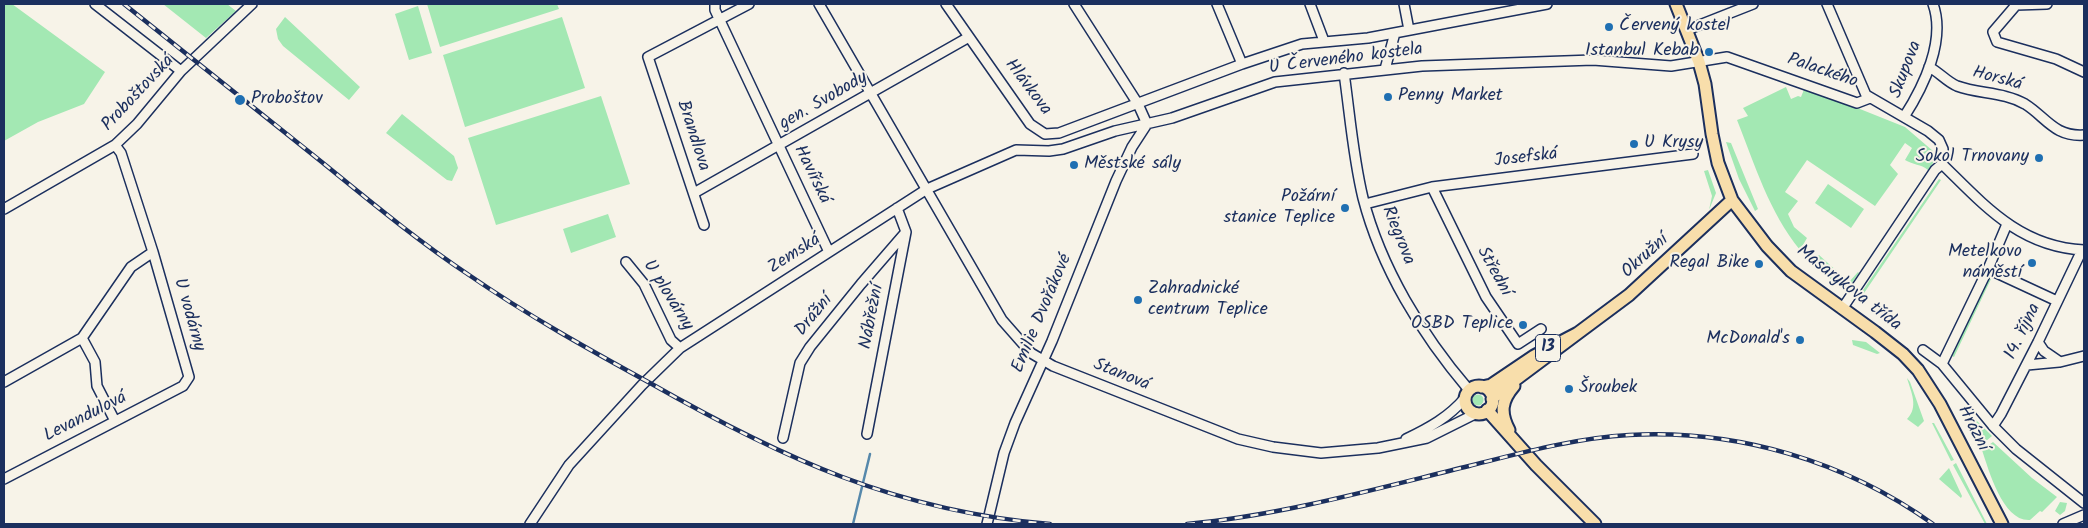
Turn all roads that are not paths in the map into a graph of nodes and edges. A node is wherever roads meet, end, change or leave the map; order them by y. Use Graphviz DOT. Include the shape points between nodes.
graph roads {
  1 [pos="95,4"];
  2 [pos="252,4"];
  3 [pos="715,4"];
  4 [pos="749,4"];
  5 [pos="819,4"];
  6 [pos="946,4"];
  7 [pos="1074,4"];
  8 [pos="1217,4"];
  9 [pos="1310,4"];
  10 [pos="1404,4"];
  11 [pos="1547,4"];
  12 [pos="1676,4"];
  13 [pos="1753,4"];
  14 [pos="1827,4"];
  15 [pos="1933,4"];
  16 [pos="2047,4"];
  17 [pos="2017,5"];
  18 [pos="720,20"];
  19 [pos="1409,30"];
  20 [pos="1687,30"];
  21 [pos="1395,33"];
  22 [pos="969,37"];
  23 [pos="1324,41"];
  24 [pos="1699,62"];
  25 [pos="1242,64"];
  26 [pos="1929,67"];
  27 [pos="1385,69"];
  28 [pos="181,71"];
  29 [pos="2084,72"];
  30 [pos="1344,73"];
  31 [pos="871,94"];
  32 [pos="1870,98"];
  33 [pos="1138,104"];
  34 [pos="1904,117"];
  35 [pos="1147,124"];
  36 [pos="2084,135"];
  37 [pos="115,145"];
  38 [pos="779,146"];
  39 [pos="1693,154"];
  40 [pos="1942,164"];
  41 [pos="1432,187"];
  42 [pos="927,189"];
  43 [pos="694,193"];
  44 [pos="1732,200"];
  45 [pos="1365,204"];
  46 [pos="897,208"];
  47 [pos="4,209"];
  48 [pos="704,224"];
  49 [pos="2007,224"];
  50 [pos="906,232"];
  51 [pos="2083,250"];
  52 [pos="153,252"];
  53 [pos="829,252"];
  54 [pos="626,262"];
  55 [pos="1988,269"];
  56 [pos="2057,301"];
  57 [pos="1842,308"];
  58 [pos="1541,329"];
  59 [pos="1578,333"];
  60 [pos="82,338"];
  61 [pos="2038,342"];
  62 [pos="680,348"];
  63 [pos="1923,350"];
  64 [pos="1903,354"];
  65 [pos="2084,356"];
  66 [pos="1042,360"];
  67 [pos="1543,360"];
  68 [pos="2060,362"];
  69 [pos="1942,364"];
  70 [pos="2027,365"];
  71 [pos="4,382"];
  72 [pos="183,386"];
  73 [pos="1482,387"];
  74 [pos="1467,394"];
  75 [pos="1492,399"];
  76 [pos="1482,412"];
  77 [pos="115,421"];
  78 [pos="1993,426"];
  79 [pos="867,434"];
  80 [pos="783,438"];
  81 [pos="1514,441"];
  82 [pos="1392,446"];
  83 [pos="4,479"];
  84 [pos="2084,503"];
  85 [pos="2084,515"];
  86 [pos="530,524"];
  87 [pos="988,524"];
  88 [pos="1595,524"];
  89 [pos="2002,524"];
  90 [pos="2063,524"];
  1 -- 28 [label="street"];
  2 -- 28 [label="street, Proboštovská"];
  3 -- 18 [label="street, Havířská"];
  4 -- 18 [label="street"];
  5 -- 31 [label="street, Stanová"];
  6 -- 22 [label="street, Hlávkova"];
  7 -- 33 [label="street"];
  8 -- 25 [label="street"];
  9 -- 23 [label="street"];
  10 -- 19 [label="street"];
  11 -- 19 [label="street, U Červeného kostela"];
  12 -- 20 [label="main road, Masarykova třída"];
  13 -- 20 [label="street"];
  14 -- 32 [label="street" via="1864,91"];
  15 -- 26 [label="street, Skupova" via="1937,16 1936,36"];
  16 -- 17 [label="street"];
  17 -- 29 [label="street" via="1992,32 1997,42 2056,59"];
  18 -- 38 [label="street, Havířská"];
  18 -- 43 [label="street, Brandlova" via="648,57"];
  19 -- 21 [label="street, U Červeného kostela"];
  20 -- 24 [label="main road, Masarykova třída"];
  21 -- 23 [label="street, U Červeného kostela" via="1359,40"];
  21 -- 27 [label="street"];
  22 -- 31 [label="street, gen. Svobody"];
  22 -- 33 [label="street, Hlávkova" via="1030,124 1045,134 1059,133"];
  23 -- 25 [label="street, U Červeného kostela" via="1302,44"];
  24 -- 27 [label="street, U Červeného kostela" via="1671,66 1593,60"];
  24 -- 32 [label="street, Palackého" via="1727,57 1857,103"];
  24 -- 44 [label="main road, Masarykova třída" via="1718,163"];
  25 -- 33 [label="street, U Červeného kostela"];
  26 -- 34 [label="street, Skupova"];
  26 -- 36 [label="street, Horská" via="1956,86 2010,97 2025,104 2054,128 2076,136"];
  27 -- 30 [label="street, U Červeného kostela"];
  28 -- 37 [label="street, Proboštovská"];
  30 -- 35 [label="street, U Červeného kostela" via="1275,82"];
  30 -- 45 [label="street, Riegrova"];
  31 -- 38 [label="street, gen. Svobody"];
  31 -- 42 [label="street, Stanová"];
  32 -- 34 [label="street, Palackého"];
  33 -- 35 [label="street"];
  34 -- 40 [label="street, Palackého" via="1938,140 1943,149"];
  35 -- 42 [label="street, Zemská" via="1058,150 1016,150"];
  35 -- 66 [label="street, Emilie Dvořákové" via="1116,180"];
  37 -- 47 [label="street, Proboštovská"];
  37 -- 52 [label="street, U vodárny"];
  38 -- 43 [label="street, gen. Svobody"];
  38 -- 53 [label="street, Havířská"];
  39 -- 41 [label="street, Josefská"];
  40 -- 49 [label="street"];
  40 -- 57 [label="street"];
  41 -- 45 [label="street, Josefská"];
  41 -- 58 [label="street, Střední" via="1486,297 1518,344"];
  42 -- 46 [label="street, Zemská"];
  42 -- 66 [label="street, Stanová" via="1002,320 1023,346"];
  43 -- 48 [label="street, Brandlova"];
  44 -- 57 [label="main road, Masarykova třída" via="1791,271"];
  44 -- 59 [label="main road, Okružní / 13" via="1629,295"];
  45 -- 74 [label="street, Riegrova" via="1387,264 1402,292"];
  46 -- 50 [label="street"];
  46 -- 53 [label="street, Zemská"];
  49 -- 51 [label="street" via="2056,247"];
  49 -- 55 [label="street"];
  50 -- 79 [label="street, Nábřežní"];
  50 -- 80 [label="street, Drážní" via="855,291 800,363"];
  51 -- 56 [label="street, 14. října"];
  52 -- 60 [label="street" via="131,267"];
  52 -- 72 [label="street, U vodárny" via="189,377"];
  53 -- 62 [label="street, Zemská"];
  54 -- 62 [label="street, U plovárny" via="644,284 671,340"];
  55 -- 56 [label="street"];
  55 -- 69 [label="street"];
  56 -- 61 [label="street, 14. října"];
  57 -- 64 [label="main road, Masarykova třída"];
  59 -- 67 [label="main road, Okružní / 13"];
  59 -- 73 [label="main road, Okružní / 13" via="1534,356 1498,381"];
  60 -- 71 [label="street"];
  60 -- 77 [label="street" via="95,362 97,386"];
  61 -- 68 [label="street" via="2044,351"];
  61 -- 70 [label="street, 14. října"];
  62 -- 86 [label="street, Zemská" via="569,465"];
  63 -- 69 [label="street"];
  64 -- 89 [label="main road, Hrázní" via="1940,404"];
  65 -- 68 [label="street"];
  66 -- 82 [label="street, Stanová" via="1238,439 1322,453"];
  66 -- 87 [label="street, Emilie Dvořákové" via="1009,437"];
  67 -- 75 [label="main road, Okružní / 13"];
  67 -- 81 [label="main road, 13" via="1515,385 1503,402 1503,416"];
  68 -- 70 [label="street"];
  69 -- 78 [label="street"];
  70 -- 78 [label="street, 14. října"];
  72 -- 77 [label="street, Levandulová"];
  73 -- 74 [label="main road, 13" via="1475,386"];
  73 -- 75 [label="main road" via="1490,392"];
  74 -- 76 [label="main road, 13" via="1468,408"];
  74 -- 82 [label="street, Stanová" via="1452,412 1438,422"];
  75 -- 76 [label="main road, 13" via="1491,405"];
  76 -- 81 [label="main road, 13"];
  76 -- 82 [label="street, Stanová" via="1428,438"];
  77 -- 83 [label="street, Levandulová"];
  78 -- 84 [label="street" via="2038,468"];
  81 -- 88 [label="main road, 13"];
  85 -- 90 [label="street"];
}
